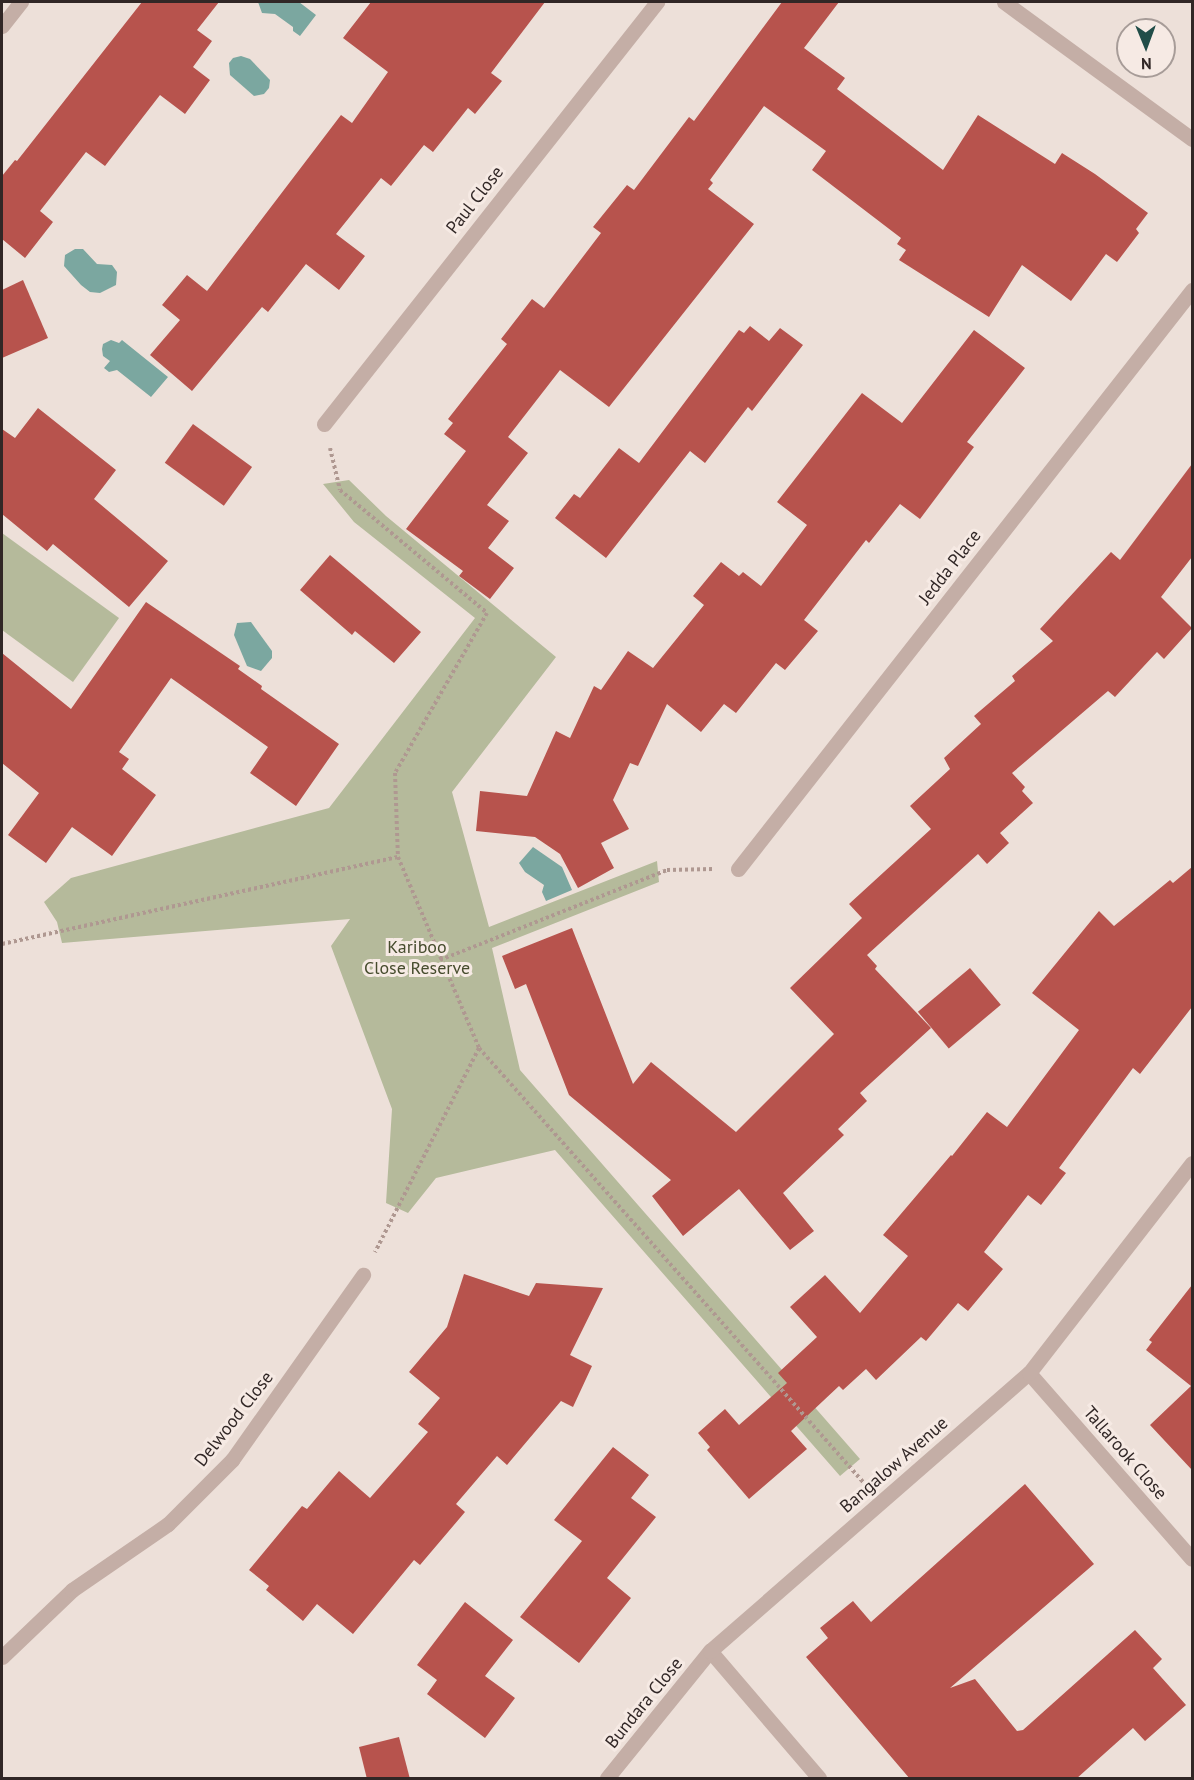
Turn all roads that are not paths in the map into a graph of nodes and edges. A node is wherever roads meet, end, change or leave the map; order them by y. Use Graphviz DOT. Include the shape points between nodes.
graph roads {
  1 [pos="21,2"];
  2 [pos="657,2"];
  3 [pos="1004,2"];
  4 [pos="2,26"];
  5 [pos="1192,139"];
  6 [pos="1192,290"];
  7 [pos="324,424"];
  8 [pos="738,869"];
  9 [pos="1192,1163"];
  10 [pos="363,1275"];
  11 [pos="1029,1373"];
  12 [pos="1192,1559"];
  13 [pos="710,1651"];
  14 [pos="2,1657"];
  15 [pos="608,1779"];
  16 [pos="819,1779"];
  1 -- 4 [label="street"];
  2 -- 7 [label="street, Paul Close"];
  3 -- 5 [label="street"];
  6 -- 8 [label="street, Jedda Place"];
  9 -- 11 [label="street, Bangalow Avenue"];
  10 -- 14 [label="street, Delwood Close" via="231,1460 168,1524 72,1590"];
  11 -- 12 [label="street, Tallarook Close"];
  11 -- 13 [label="street, Bangalow Avenue"];
  13 -- 15 [label="street, Bundara Close"];
  13 -- 16 [label="street"];
}
